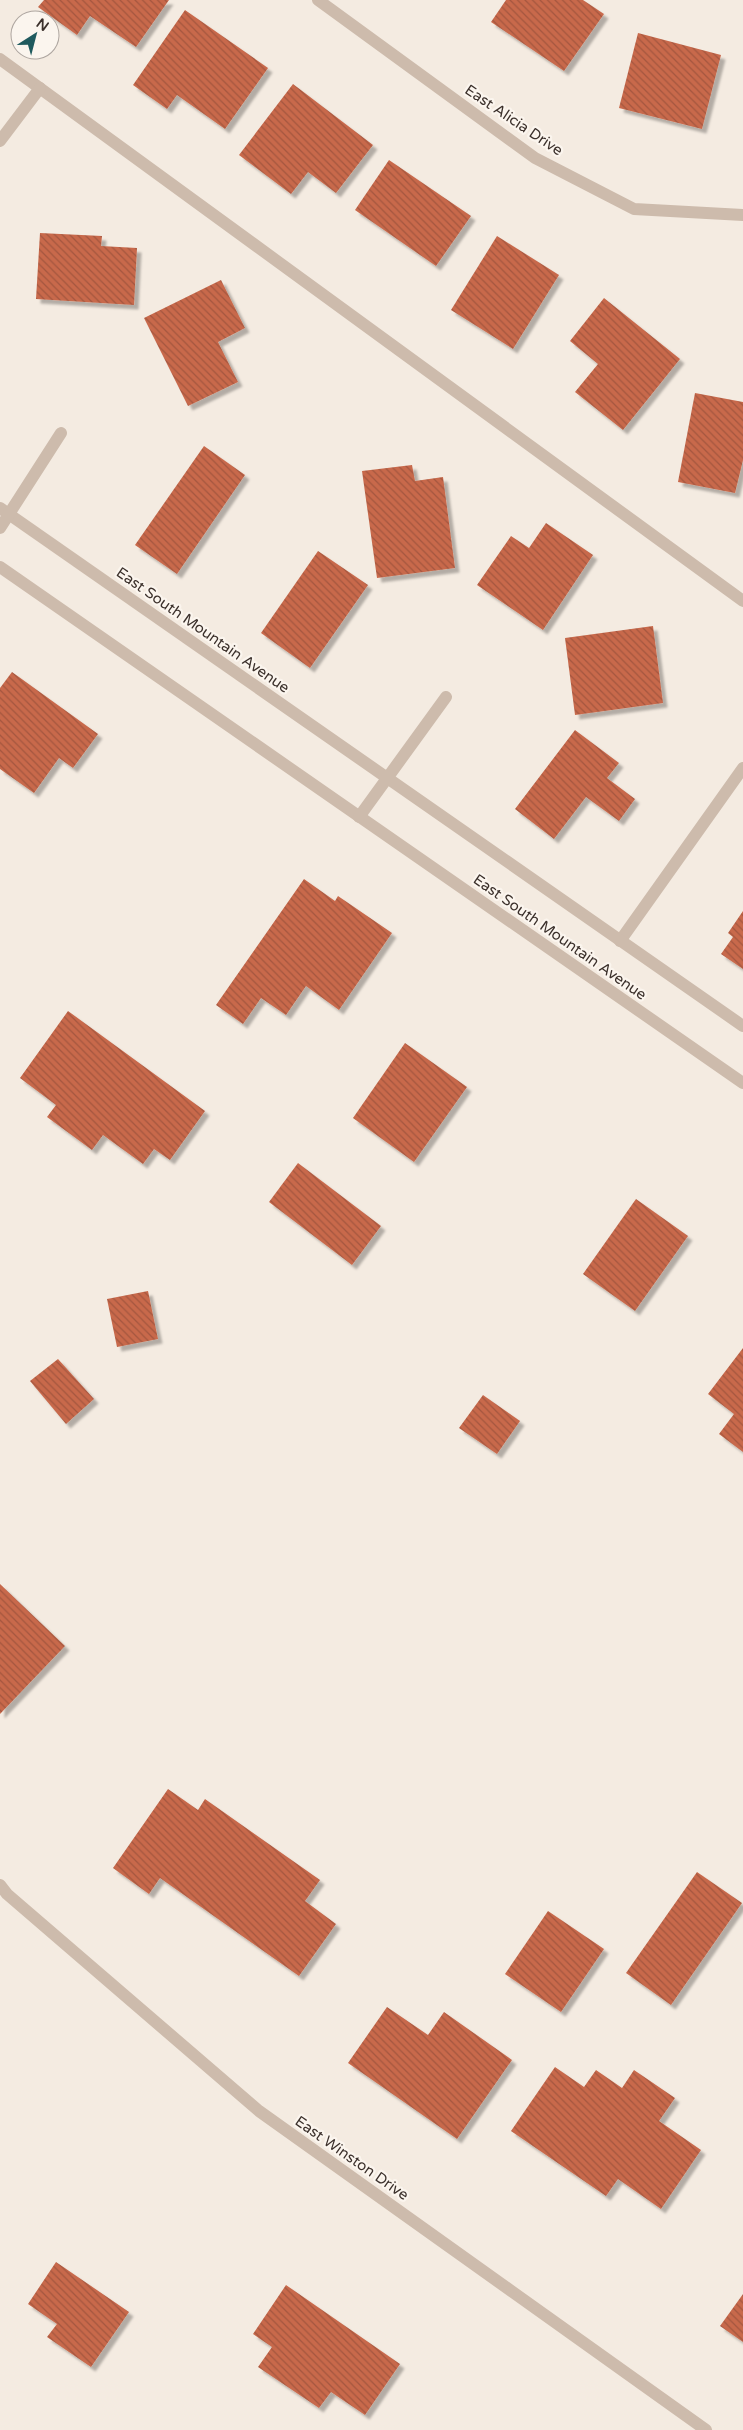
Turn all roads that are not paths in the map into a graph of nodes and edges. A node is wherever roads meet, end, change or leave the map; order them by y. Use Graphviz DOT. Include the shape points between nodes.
graph roads {
  1 [pos="318,0"];
  2 [pos="0,59"];
  3 [pos="40,88"];
  4 [pos="0,141"];
  5 [pos="743,215"];
  6 [pos="61,433"];
  7 [pos="5,511"];
  8 [pos="0,528"];
  9 [pos="0,567"];
  10 [pos="743,601"];
  11 [pos="446,696"];
  12 [pos="743,768"];
  13 [pos="386,778"];
  14 [pos="359,817"];
  15 [pos="620,940"];
  16 [pos="743,1026"];
  17 [pos="743,1083"];
  18 [pos="0,1885"];
  19 [pos="706,2430"];
  1 -- 5 [label="street, East Alicia Drive" via="535,158 634,209"];
  2 -- 3 [label="street"];
  3 -- 4 [label="street"];
  3 -- 10 [label="street"];
  6 -- 7 [label="street"];
  7 -- 8 [label="street"];
  7 -- 13 [label="street, East South Mountain Avenue"];
  9 -- 14 [label="street, East South Mountain Avenue"];
  11 -- 13 [label="street"];
  12 -- 15 [label="street"];
  13 -- 14 [label="street"];
  13 -- 15 [label="street, East South Mountain Avenue"];
  14 -- 17 [label="street, East South Mountain Avenue"];
  15 -- 16 [label="street, East South Mountain Avenue"];
  18 -- 19 [label="street, East Winston Drive" via="259,2111"];
}
